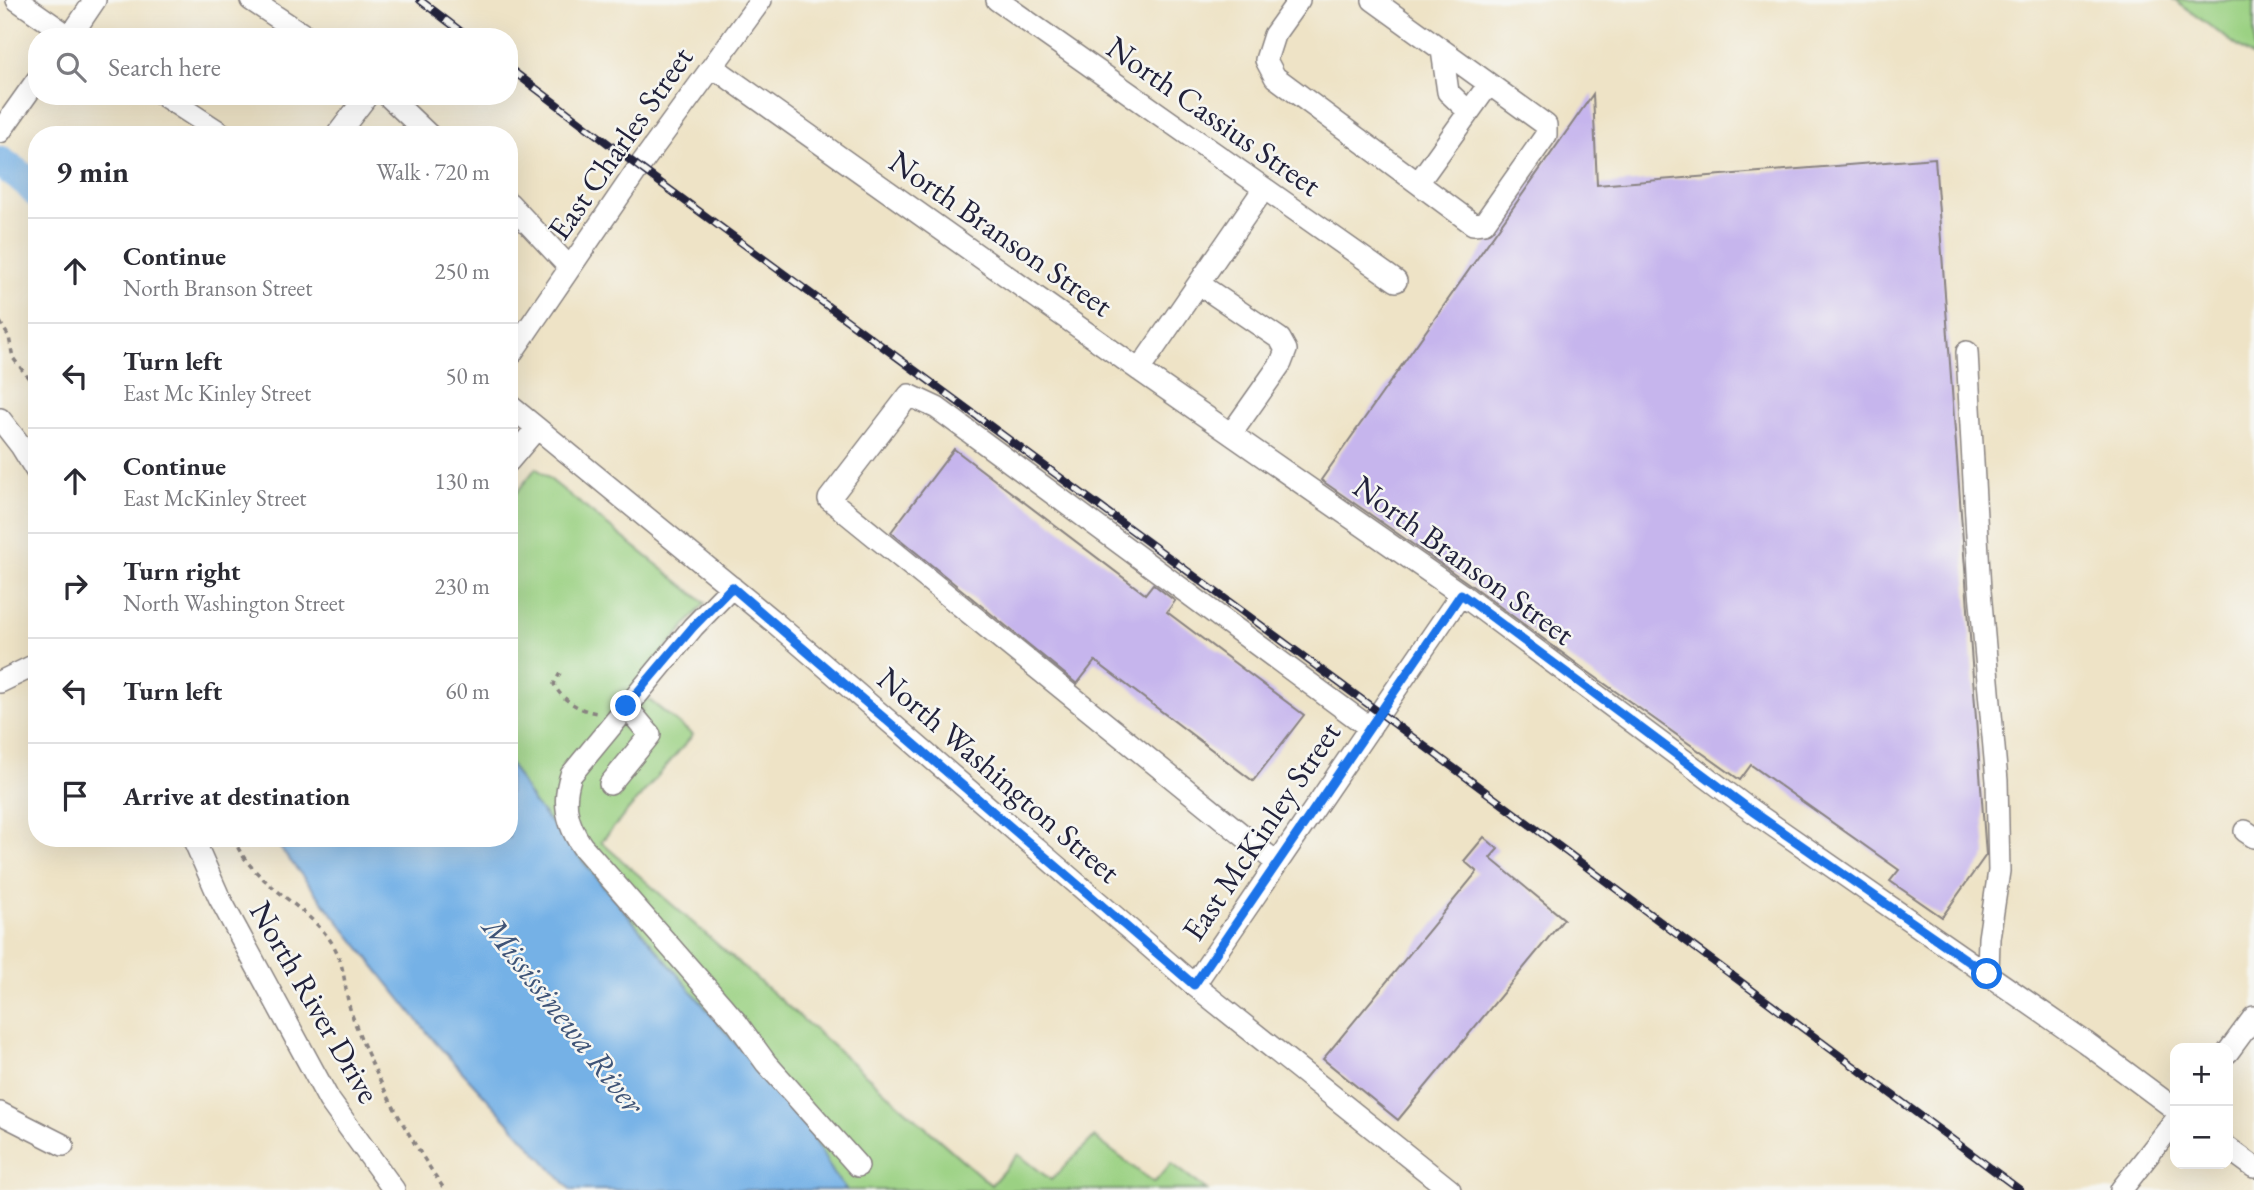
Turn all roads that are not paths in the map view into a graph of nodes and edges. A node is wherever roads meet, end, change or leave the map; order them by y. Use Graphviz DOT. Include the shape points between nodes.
graph roads {
  1 [pos="17,0"];
  2 [pos="96,0"];
  3 [pos="251,0"];
  4 [pos="761,0"];
  5 [pos="997,0"];
  6 [pos="1299,0"];
  7 [pos="1373,0"];
  8 [pos="57,28"];
  9 [pos="76,28"];
  10 [pos="293,28"];
  11 [pos="1442,50"];
  12 [pos="713,67"];
  13 [pos="1489,84"];
  14 [pos="28,93"];
  15 [pos="178,105"];
  16 [pos="360,105"];
  17 [pos="397,105"];
  18 [pos="1469,112"];
  19 [pos="210,126"];
  20 [pos="344,126"];
  21 [pos="420,126"];
  22 [pos="0,132"];
  23 [pos="1418,183"];
  24 [pos="1263,190"];
  25 [pos="518,213"];
  26 [pos="570,268"];
  27 [pos="1396,281"];
  28 [pos="1199,284"];
  29 [pos="518,344"];
  30 [pos="1967,352"];
  31 [pos="1139,370"];
  32 [pos="518,412"];
  33 [pos="0,419"];
  34 [pos="537,428"];
  35 [pos="1231,434"];
  36 [pos="518,450"];
  37 [pos="28,457"];
  38 [pos="732,587"];
  39 [pos="1461,594"];
  40 [pos="28,668"];
  41 [pos="0,682"];
  42 [pos="622,712"];
  43 [pos="1375,720"];
  44 [pos="610,784"];
  45 [pos="197,847"];
  46 [pos="1277,863"];
  47 [pos="1987,974"];
  48 [pos="1194,985"];
  49 [pos="2254,1017"];
  50 [pos="2233,1045"];
  51 [pos="2171,1106"];
  52 [pos="0,1113"];
  53 [pos="2170,1127"];
  54 [pos="63,1145"];
  55 [pos="2233,1152"];
  56 [pos="859,1166"];
  57 [pos="2254,1167"];
  58 [pos="394,1190"];
  59 [pos="1450,1190"];
  60 [pos="2121,1190"];
  1 -- 8 [label="street"];
  2 -- 9 [label="street"];
  3 -- 10 [label="street"];
  4 -- 12 [label="street, East Charles Street"];
  5 -- 24 [label="street, North Cassius Street"];
  6 -- 23 [label="street" via="1274,35 1266,60 1275,77"];
  7 -- 11 [label="street"];
  11 -- 13 [label="street"];
  11 -- 18 [label="street" via="1448,92"];
  12 -- 26 [label="street, East Charles Street"];
  12 -- 31 [label="street, North Branson Street"];
  13 -- 18 [label="street"];
  13 -- 23 [label="street" via="1546,125 1546,135 1484,223 1473,223"];
  14 -- 22 [label="street"];
  15 -- 19 [label="street"];
  16 -- 20 [label="street"];
  17 -- 21 [label="street"];
  18 -- 23 [label="street"];
  24 -- 27 [label="street, North Cassius Street"];
  24 -- 28 [label="street"];
  25 -- 26 [label="street"];
  26 -- 29 [label="street, East Charles Street"];
  28 -- 31 [label="street"];
  28 -- 35 [label="street" via="1280,339 1286,350"];
  30 -- 47 [label="street" via="1980,591 1997,781 1999,871"];
  31 -- 35 [label="street, North Branson Street"];
  32 -- 34 [label="street, North Washington Street"];
  33 -- 37 [label="street"];
  34 -- 36 [label="street"];
  34 -- 38 [label="street, North Washington Street"];
  35 -- 39 [label="street, North Branson Street"];
  38 -- 42 [label="street"];
  38 -- 48 [label="street, North Washington Street"];
  39 -- 43 [label="street, East McKinley Street"];
  39 -- 47 [label="street, North Branson Street" via="1752,811"];
  40 -- 41 [label="street"];
  42 -- 44 [label="street" via="650,735"];
  42 -- 56 [label="street" via="571,775 566,813 573,834"];
  43 -- 46 [label="street, East McKinley Street"];
  43 -- 46 [label="street" via="937,408 909,395 829,499"];
  45 -- 58 [label="street, North River Drive" via="219,897 329,1100"];
  46 -- 48 [label="street, East McKinley Street"];
  47 -- 51 [label="street, North Branson Street"];
  48 -- 59 [label="street, North Washington Street"];
  49 -- 50 [label="street"];
  52 -- 54 [label="street"];
  53 -- 60 [label="street"];
  55 -- 57 [label="street"];
}
